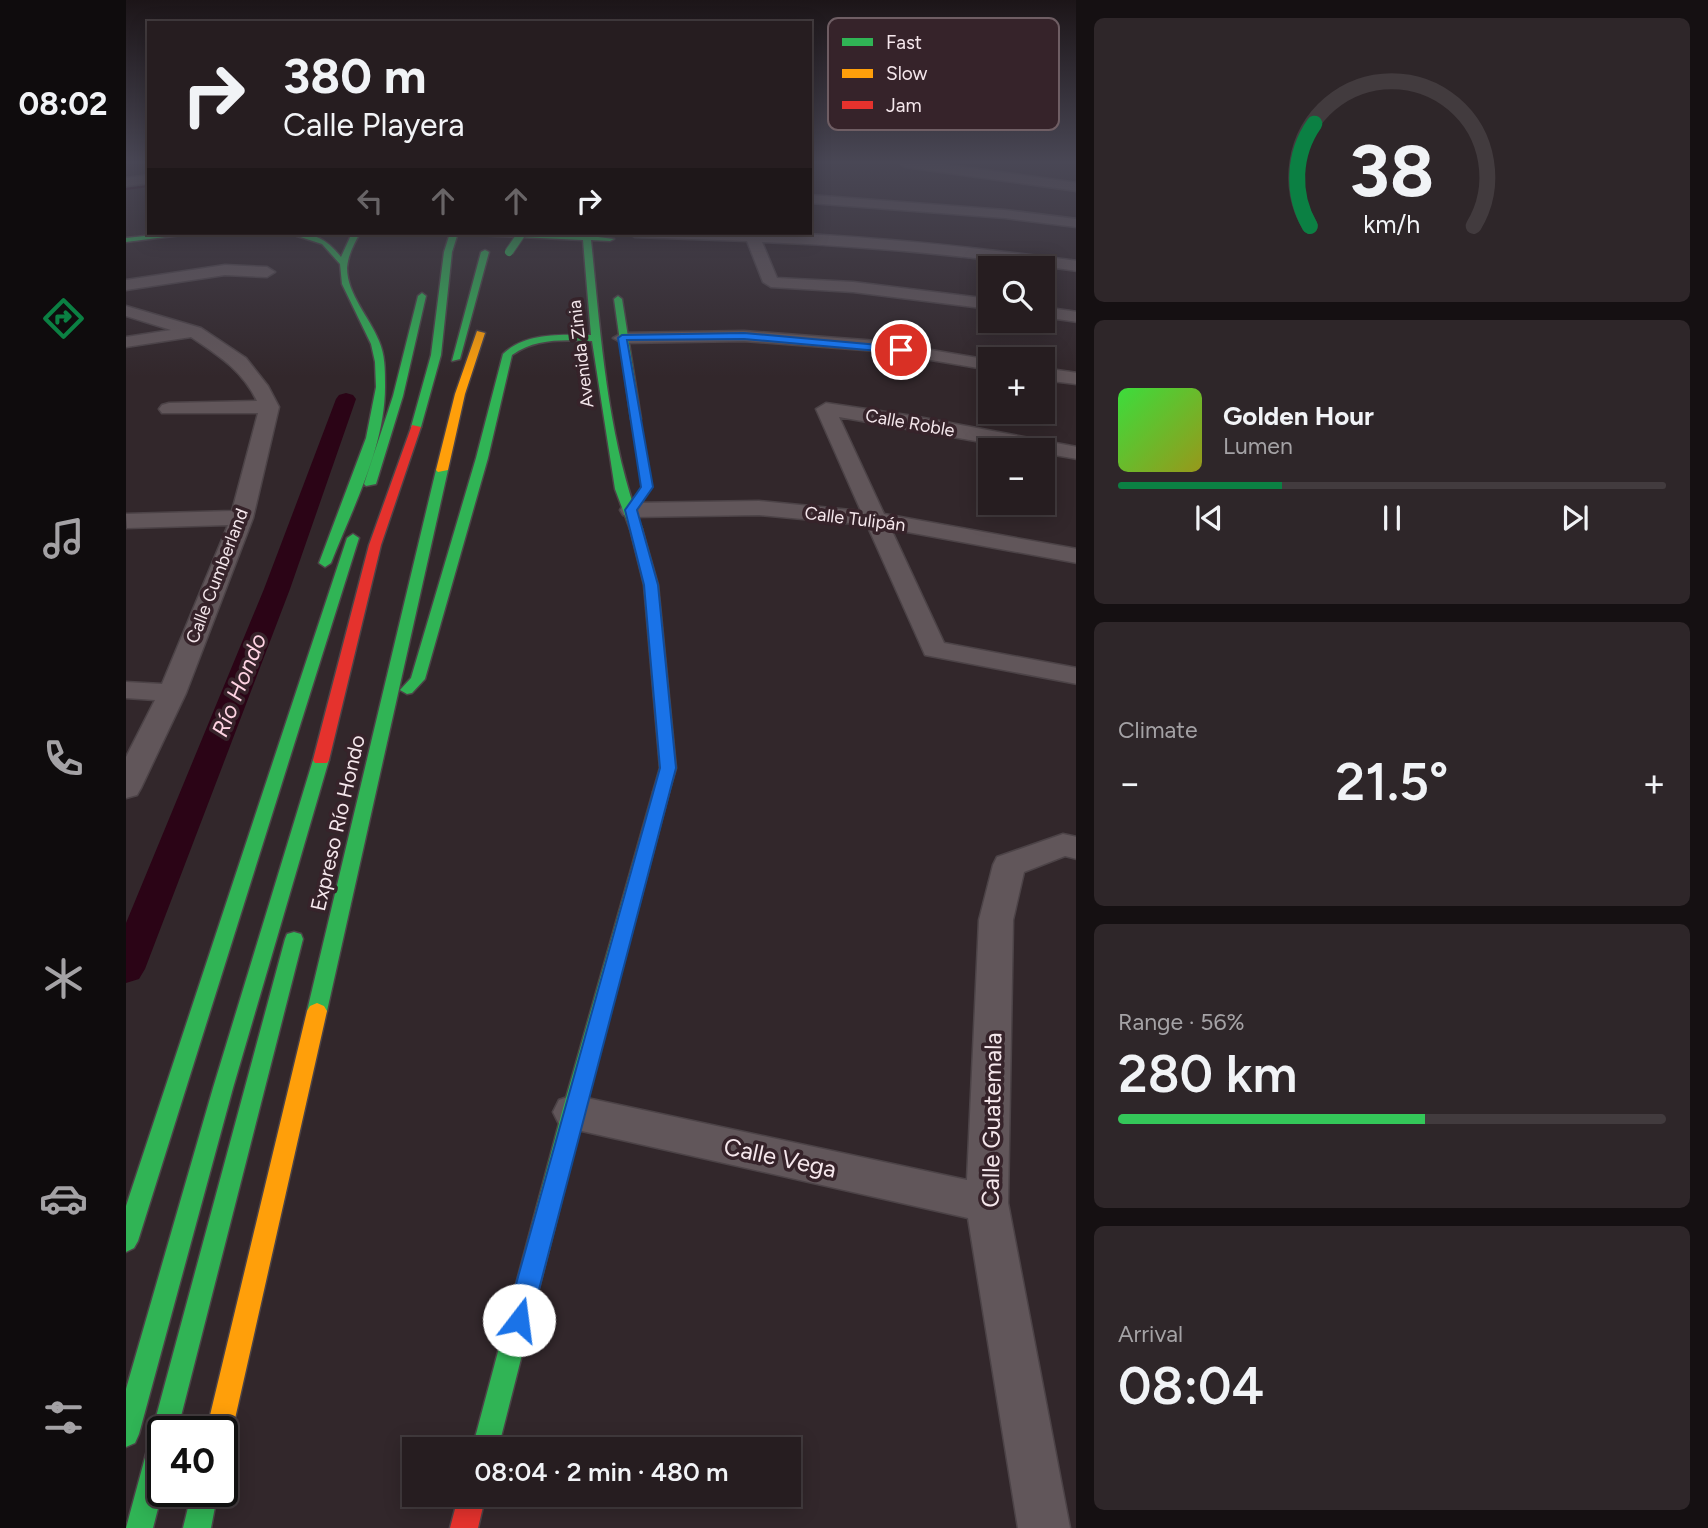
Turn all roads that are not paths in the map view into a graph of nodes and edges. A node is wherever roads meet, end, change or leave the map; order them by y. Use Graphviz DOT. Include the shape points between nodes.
graph roads {
  1 [pos="175,235"];
  2 [pos="299,235"];
  3 [pos="355,235"];
  4 [pos="453,235"];
  5 [pos="495,235"];
  6 [pos="521,235"];
  7 [pos="522,235"];
  8 [pos="751,235"];
  9 [pos="766,235"];
  10 [pos="545,236"];
  11 [pos="586,236"];
  12 [pos="126,240"];
  13 [pos="611,241"];
  14 [pos="341,262"];
  15 [pos="591,264"];
  16 [pos="1076,266"];
  17 [pos="502,268"];
  18 [pos="267,272"];
  19 [pos="426,280"];
  20 [pos="126,285"];
  21 [pos="617,288"];
  22 [pos="978,303"];
  23 [pos="126,311"];
  24 [pos="1055,314"];
  25 [pos="1076,317"];
  26 [pos="485,318"];
  27 [pos="195,332"];
  28 [pos="596,338"];
  29 [pos="622,338"];
  30 [pos="126,342"];
  31 [pos="539,342"];
  32 [pos="598,355"];
  33 [pos="978,363"];
  34 [pos="1055,376"];
  35 [pos="1076,379"];
  36 [pos="269,407"];
  37 [pos="169,410"];
  38 [pos="638,433"];
  39 [pos="430,448"];
  40 [pos="1076,453"];
  41 [pos="635,504"];
  42 [pos="242,518"];
  43 [pos="876,519"];
  44 [pos="127,522"];
  45 [pos="1076,556"];
  46 [pos="328,615"];
  47 [pos="1076,676"];
  48 [pos="126,690"];
  49 [pos="172,694"];
  50 [pos="384,715"];
  51 [pos="126,789"];
  52 [pos="1076,848"];
  53 [pos="299,918"];
  54 [pos="573,1112"];
  55 [pos="987,1203"];
  56 [pos="126,1241"];
  57 [pos="168,1416"];
  58 [pos="223,1416"];
  59 [pos="126,1434"];
  60 [pos="488,1437"];
  61 [pos="147,1498"];
  62 [pos="202,1507"];
  63 [pos="470,1507"];
  64 [pos="139,1528"];
  65 [pos="197,1528"];
  66 [pos="464,1528"];
  67 [pos="1044,1528"];
  1 -- 12 [label="main road"];
  2 -- 14 [label="main road" via="325,242"];
  3 -- 14 [label="main road"];
  4 -- 59 [label="main road" via="436,355 375,545 330,732 223,1087"];
  5 -- 39 [label="main road" via="485,252"];
  6 -- 17 [label="main road, bridge"];
  7 -- 10 [label="main road"];
  8 -- 22 [label="street" via="771,282"];
  9 -- 16 [label="street" via="962,250"];
  10 -- 11 [label="main road"];
  10 -- 15 [label="main road" via="573,248"];
  11 -- 13 [label="main road"];
  11 -- 15 [label="main road, Avenida Zinia"];
  14 -- 46 [label="main road" via="378,347 382,376 378,410 319,578"];
  15 -- 28 [label="main road, Avenida Zinia"];
  18 -- 20 [label="street" via="225,270"];
  19 -- 46 [label="main road" via="398,396"];
  21 -- 29 [label="main road"];
  23 -- 27 [label="street"];
  24 -- 25 [label="street"];
  26 -- 50 [label="main road, Expreso Río Hondo" via="460,394"];
  27 -- 30 [label="street"];
  27 -- 36 [label="street" via="240,362"];
  28 -- 29 [label="main road"];
  28 -- 31 [label="main road"];
  28 -- 32 [label="main road, Avenida Zinia"];
  29 -- 33 [label="street" via="771,338 878,346"];
  29 -- 38 [label="main road"];
  31 -- 32 [label="main road"];
  31 -- 50 [label="main road" via="507,355 459,545 418,679"];
  32 -- 41 [label="main road, Avenida Zinia" via="621,489"];
  34 -- 35 [label="street"];
  36 -- 37 [label="street"];
  36 -- 42 [label="street, Calle Cumberland"];
  40 -- 43 [label="street, Calle Roble" via="827,409"];
  41 -- 43 [label="street, Calle Tulipán" via="759,508"];
  41 -- 54 [label="main road, Avenida Zinia" via="651,585 668,768"];
  42 -- 44 [label="street"];
  42 -- 49 [label="street, Calle Cumberland"];
  43 -- 45 [label="street, Calle Tulipán"];
  43 -- 47 [label="street" via="934,649"];
  46 -- 56 [label="main road"];
  48 -- 49 [label="street"];
  49 -- 51 [label="street, Calle Cumberland"];
  50 -- 58 [label="main road, Expreso Río Hondo"];
  52 -- 55 [label="street, Calle Guatemala" via="1063,845 1009,865 996,920"];
  53 -- 57 [label="main road"];
  54 -- 55 [label="street, Calle Vega"];
  54 -- 60 [label="main road, Avenida Zinia"];
  55 -- 67 [label="street, Calle Guatemala"];
  61 -- 64 [label="main road"];
  62 -- 65 [label="main road"];
  63 -- 66 [label="main road"];
}
